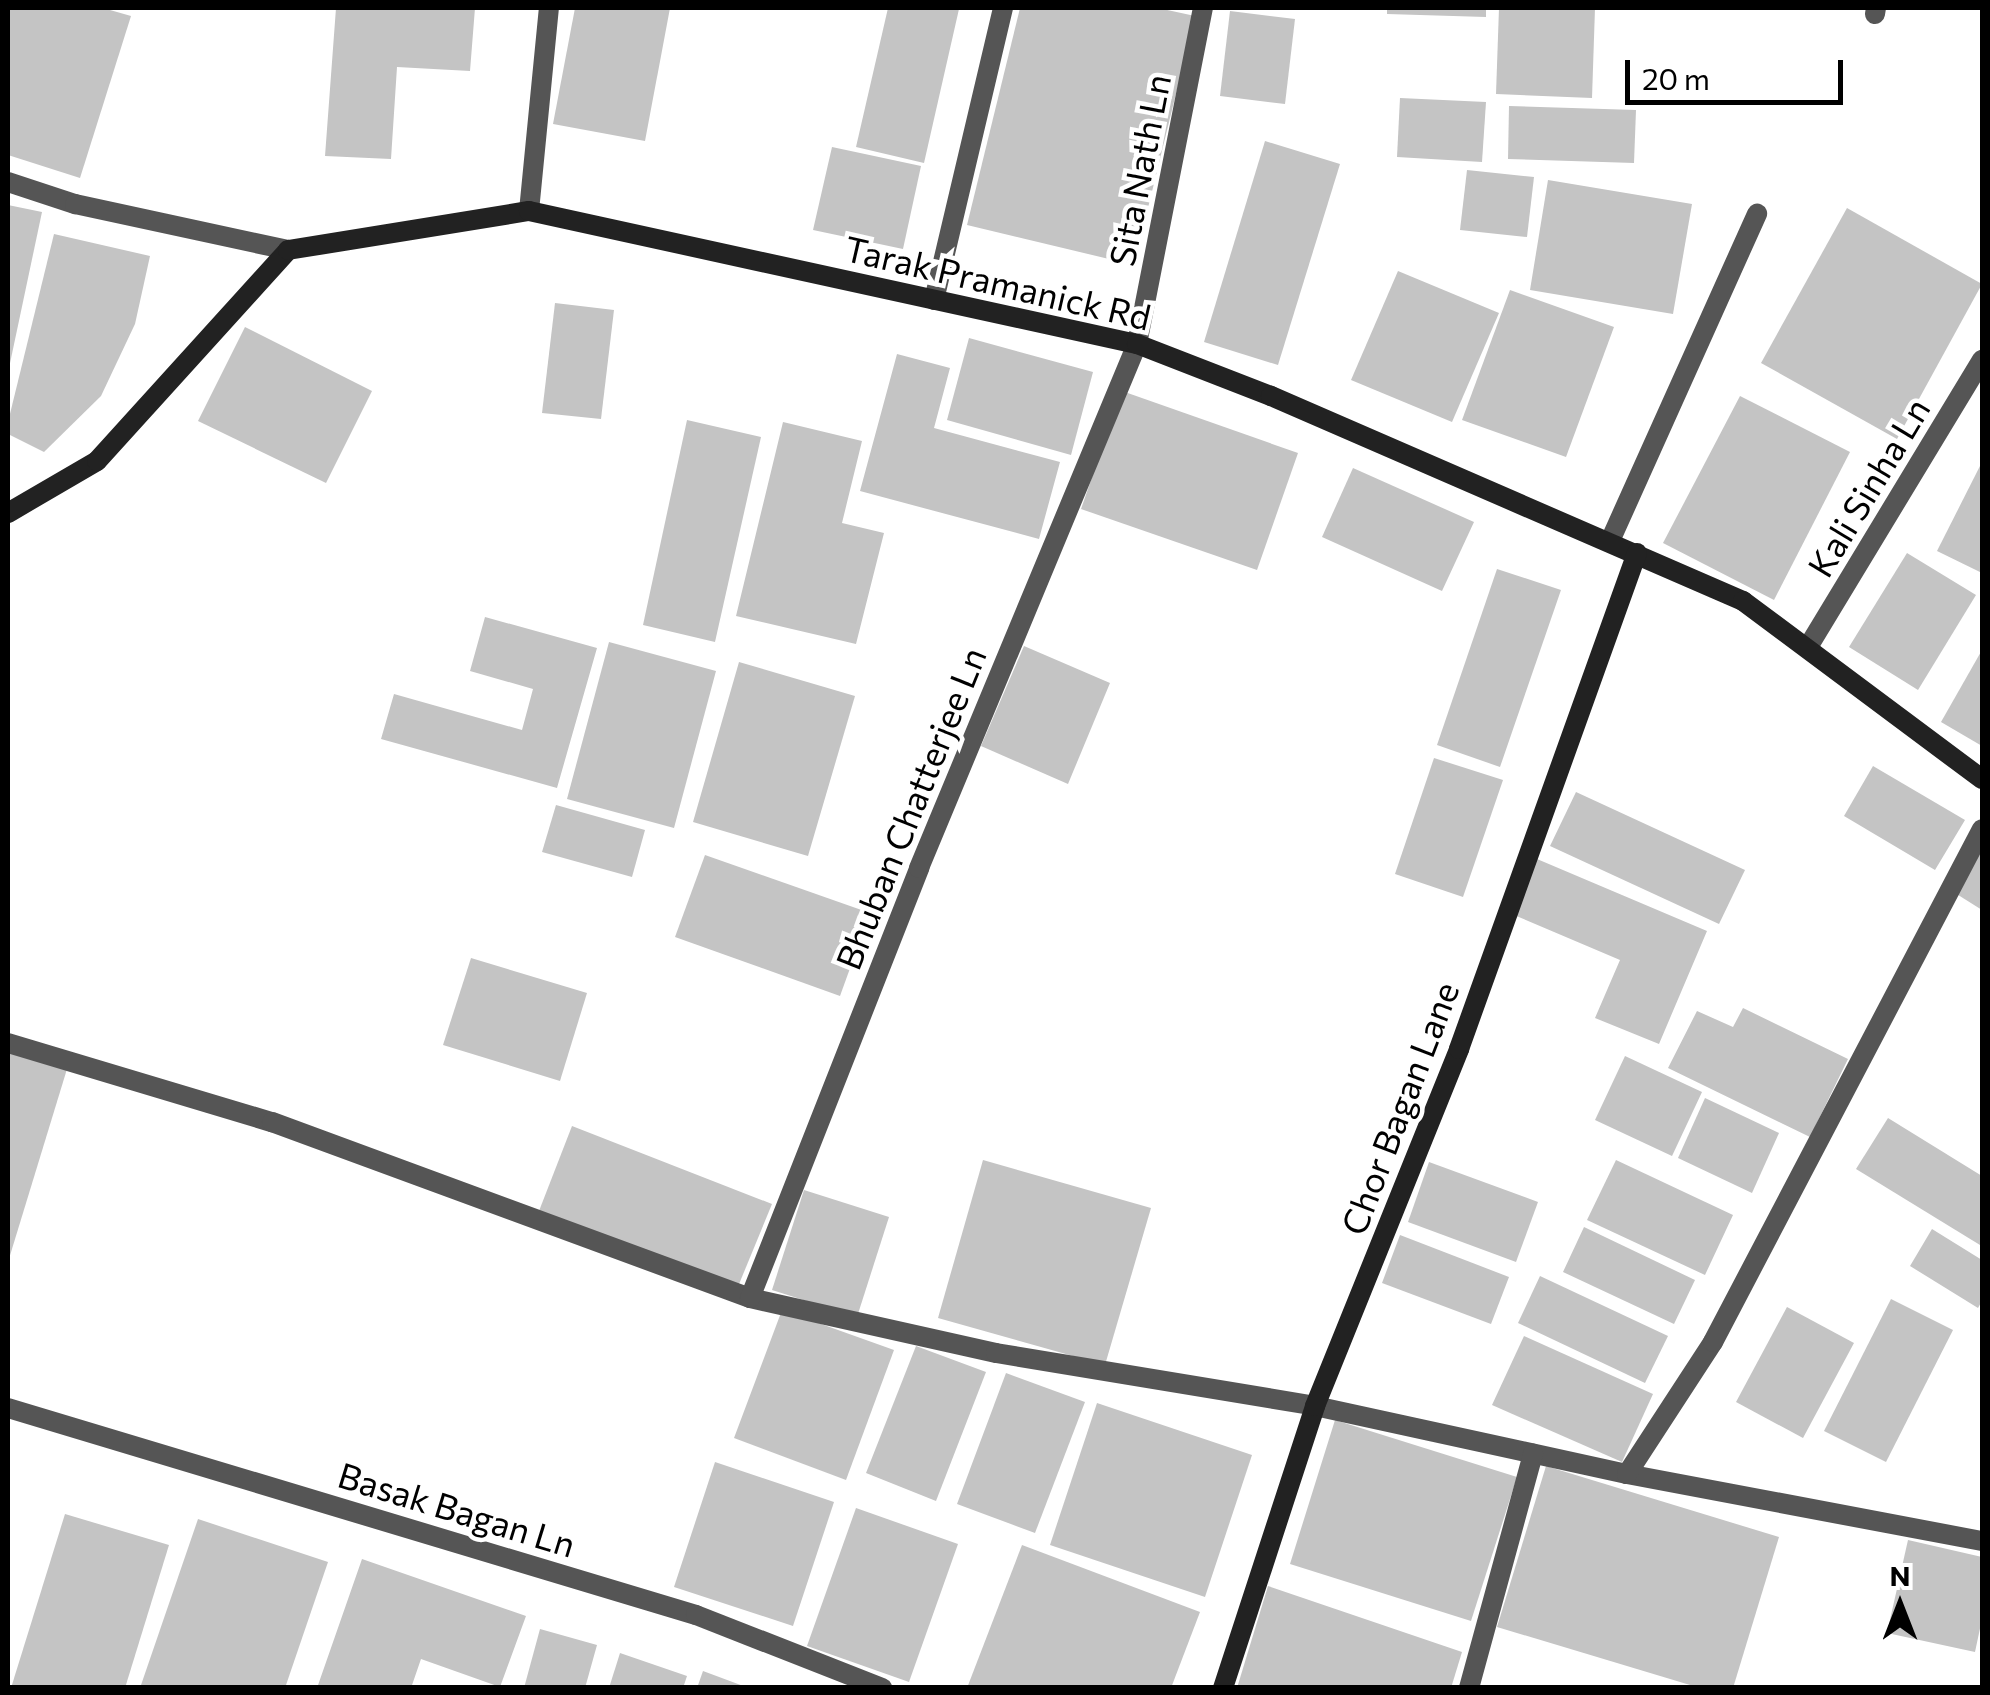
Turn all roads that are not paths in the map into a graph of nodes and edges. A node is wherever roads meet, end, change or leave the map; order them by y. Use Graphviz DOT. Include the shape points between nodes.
graph roads {
  1 [pos="550,8"];
  2 [pos="1004,8"];
  3 [pos="1203,8"];
  4 [pos="8,182"];
  5 [pos="529,211"];
  6 [pos="1757,214"];
  7 [pos="288,250"];
  8 [pos="934,300"];
  9 [pos="1137,344"];
  10 [pos="1982,360"];
  11 [pos="8,513"];
  12 [pos="1610,541"];
  13 [pos="1638,553"];
  14 [pos="1808,647"];
  15 [pos="1982,779"];
  16 [pos="1982,828"];
  17 [pos="8,1042"];
  18 [pos="750,1298"];
  19 [pos="1315,1406"];
  20 [pos="8,1408"];
  21 [pos="1532,1454"];
  22 [pos="1628,1474"];
  23 [pos="1982,1540"];
  24 [pos="882,1688"];
  25 [pos="1223,1688"];
  26 [pos="1469,1688"];
  1 -- 5 [label="street"];
  2 -- 8 [label="street"];
  3 -- 9 [label="street, Sita Nath Ln"];
  4 -- 7 [label="street" via="75,204"];
  5 -- 7 [label="street, Tarak Pramanick Rd"];
  5 -- 8 [label="street, Tarak Pramanick Rd"];
  6 -- 12 [label="street"];
  7 -- 11 [label="street" via="97,460"];
  8 -- 9 [label="street, Tarak Pramanick Rd"];
  9 -- 12 [label="street, Tarak Pramanick Rd"];
  9 -- 18 [label="street, Bhuban Chatterjee Ln" via="919,868"];
  10 -- 14 [label="street, Kali Sinha Ln"];
  12 -- 13 [label="street, Tarak Pramanick Rd"];
  13 -- 14 [label="street, Tarak Pramanick Rd" via="1744,601"];
  13 -- 19 [label="street, Chor Bagan Lane" via="1459,1049"];
  14 -- 15 [label="street, Tarak Pramanick Rd"];
  16 -- 22 [label="street" via="1713,1342"];
  17 -- 18 [label="street" via="272,1122"];
  18 -- 19 [label="street" via="996,1353"];
  19 -- 21 [label="street"];
  19 -- 25 [label="street, Chor Bagan Lane"];
  20 -- 24 [label="street, Basak Bagan Ln" via="696,1615"];
  21 -- 22 [label="street"];
  21 -- 26 [label="street"];
  22 -- 23 [label="street"];
}
